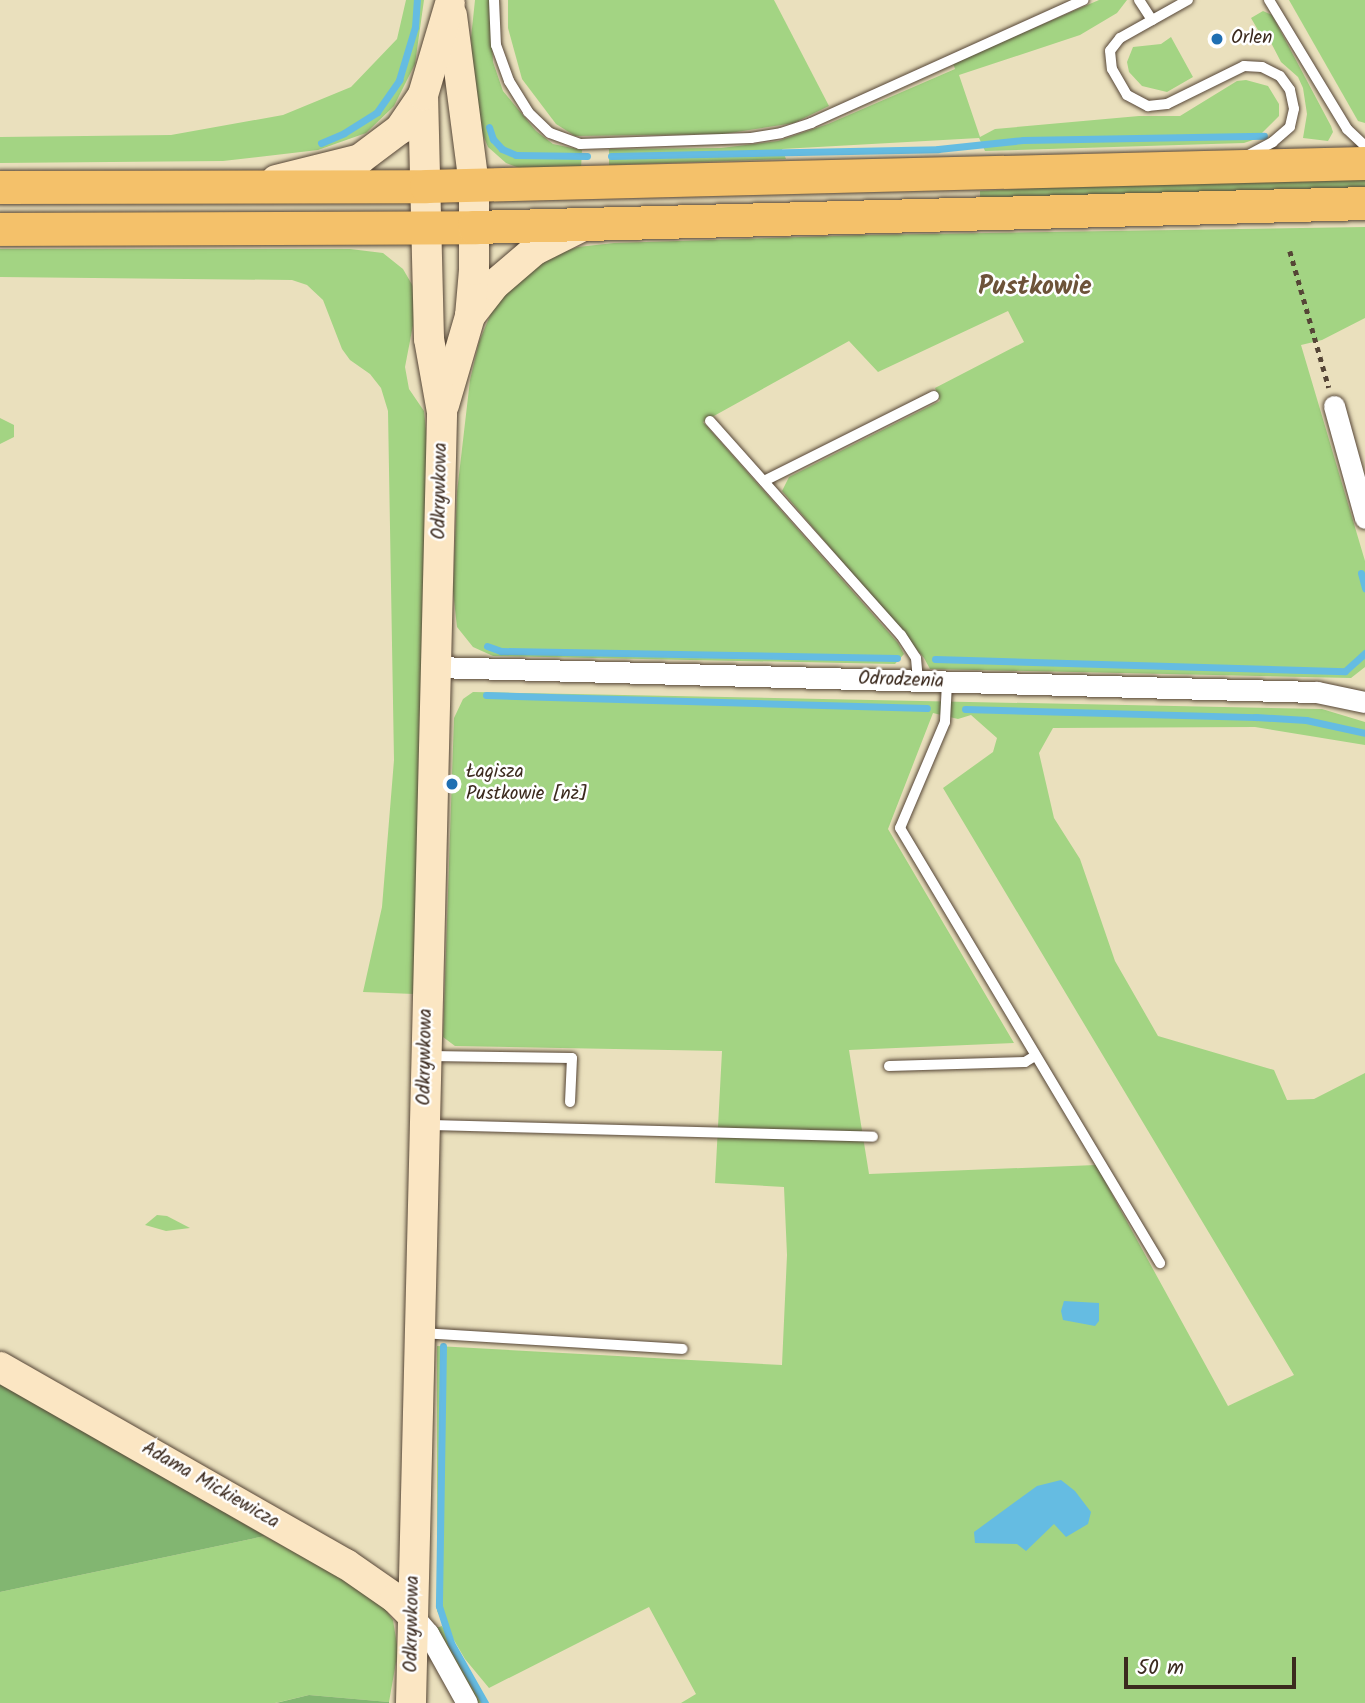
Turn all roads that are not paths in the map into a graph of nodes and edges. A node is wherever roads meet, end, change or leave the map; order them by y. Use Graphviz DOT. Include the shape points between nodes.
graph roads {
  1 [pos="494,0"];
  2 [pos="1084,0"];
  3 [pos="1139,0"];
  4 [pos="1188,0"];
  5 [pos="1269,0"];
  6 [pos="450,2"];
  7 [pos="1152,20"];
  8 [pos="424,95"];
  9 [pos="1365,146"];
  10 [pos="1365,163"];
  11 [pos="1226,167"];
  12 [pos="474,185"];
  13 [pos="0,187"];
  14 [pos="254,187"];
  15 [pos="426,187"];
  16 [pos="1365,204"];
  17 [pos="587,224"];
  18 [pos="474,227"];
  19 [pos="427,228"];
  20 [pos="0,229"];
  21 [pos="470,316"];
  22 [pos="934,396"];
  23 [pos="1334,406"];
  24 [pos="442,412"];
  25 [pos="710,421"];
  26 [pos="764,481"];
  27 [pos="1365,518"];
  28 [pos="436,667"];
  29 [pos="918,682"];
  30 [pos="947,683"];
  31 [pos="1365,702"];
  32 [pos="426,1056"];
  33 [pos="1035,1056"];
  34 [pos="889,1066"];
  35 [pos="570,1102"];
  36 [pos="425,1125"];
  37 [pos="873,1137"];
  38 [pos="1160,1264"];
  39 [pos="419,1333"];
  40 [pos="683,1349"];
  41 [pos="0,1367"];
  42 [pos="413,1616"];
  43 [pos="411,1703"];
  44 [pos="467,1703"];
  1 -- 2 [label="lane" via="496,45 509,81 528,112 550,133 580,144 781,133"];
  3 -- 7 [label="lane"];
  4 -- 7 [label="lane"];
  5 -- 9 [label="lane" via="1347,129"];
  6 -- 8 [label="street, Odkrywkowa"];
  6 -- 12 [label="street, Odkrywkowa"];
  7 -- 11 [label="lane" via="1120,38 1110,51 1112,69 1127,95 1148,106 1167,104 1244,66 1262,66 1280,76 1290,90 1294,109 1290,127 1273,142"];
  8 -- 14 [label="street, Odkrywkowa" via="400,130 360,159"];
  8 -- 15 [label="street, Odkrywkowa"];
  10 -- 11 [label="main road"];
  11 -- 12 [label="main road"];
  12 -- 15 [label="main road"];
  12 -- 18 [label="street, Odkrywkowa"];
  13 -- 14 [label="main road"];
  14 -- 15 [label="main road"];
  15 -- 19 [label="street, Odkrywkowa"];
  16 -- 17 [label="main road"];
  17 -- 18 [label="main road"];
  17 -- 21 [label="street, Odkrywkowa" via="535,250 494,285"];
  18 -- 19 [label="main road"];
  18 -- 21 [label="street, Odkrywkowa"];
  19 -- 20 [label="main road"];
  19 -- 24 [label="street, Odkrywkowa" via="429,339"];
  21 -- 24 [label="street, Odkrywkowa"];
  22 -- 26 [label="lane"];
  23 -- 27 [label="street"];
  24 -- 28 [label="street, Odkrywkowa"];
  25 -- 26 [label="lane"];
  26 -- 29 [label="lane" via="901,635 916,658"];
  28 -- 29 [label="street, Odrodzenia"];
  28 -- 32 [label="street, Odkrywkowa"];
  29 -- 30 [label="street, Odrodzenia"];
  30 -- 31 [label="street, Odrodzenia" via="1317,692"];
  30 -- 33 [label="lane" via="945,722 900,828"];
  32 -- 35 [label="lane" via="572,1059"];
  32 -- 36 [label="street, Odkrywkowa"];
  33 -- 34 [label="lane" via="1024,1062"];
  33 -- 38 [label="lane"];
  36 -- 37 [label="lane"];
  36 -- 39 [label="street, Odkrywkowa"];
  39 -- 40 [label="lane"];
  39 -- 42 [label="street, Odkrywkowa"];
  41 -- 42 [label="street, Adama Mickiewicza" via="346,1564 396,1598"];
  42 -- 43 [label="street, Odkrywkowa"];
  42 -- 44 [label="street" via="428,1633"];
}
